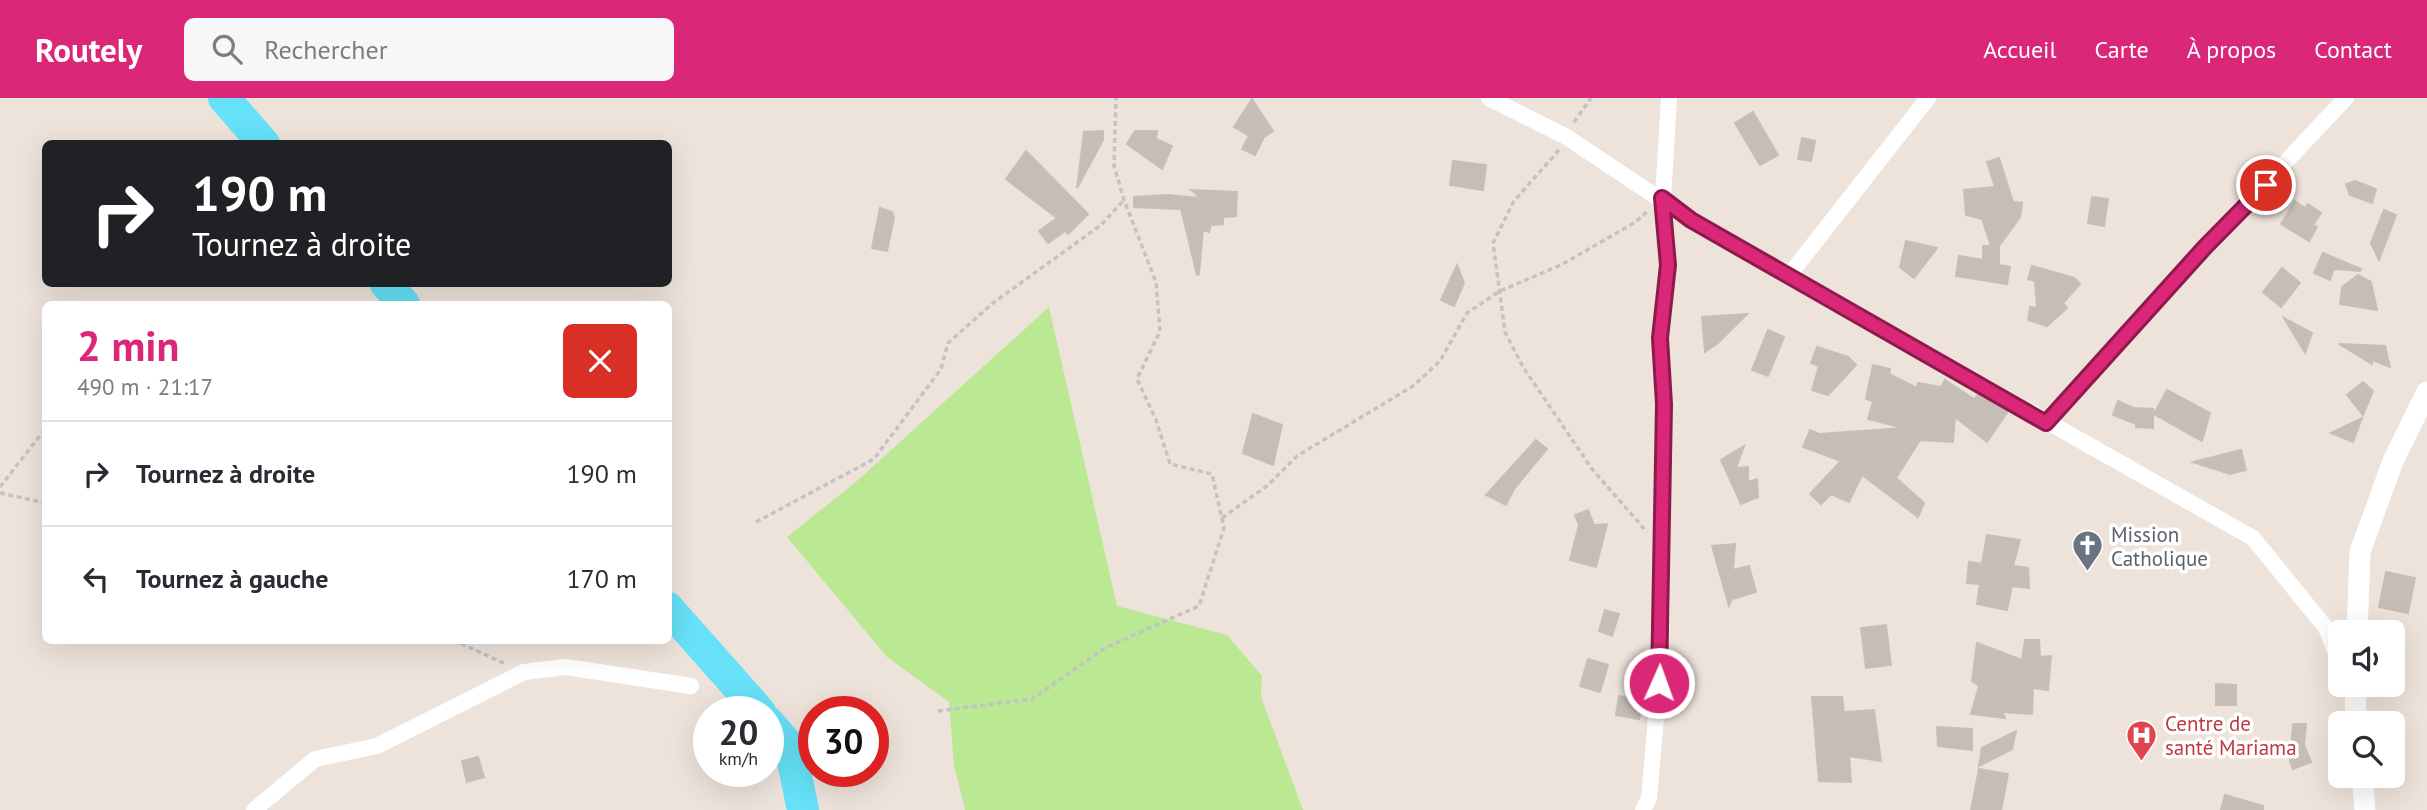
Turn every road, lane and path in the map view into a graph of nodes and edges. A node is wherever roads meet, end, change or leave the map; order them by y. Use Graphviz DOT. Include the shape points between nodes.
graph roads {
  1 [pos="1116,98"];
  2 [pos="1489,98"];
  3 [pos="1591,98"];
  4 [pos="1669,98"];
  5 [pos="1928,98"];
  6 [pos="2346,98"];
  7 [pos="1565,136"];
  8 [pos="1662,198"];
  9 [pos="1124,200"];
  10 [pos="1790,274"];
  11 [pos="1500,290"];
  12 [pos="2427,393"];
  13 [pos="2046,423"];
  14 [pos="42,433"];
  15 [pos="0,487"];
  16 [pos="0,493"];
  17 [pos="42,502"];
  18 [pos="1222,518"];
  19 [pos="756,523"];
  20 [pos="1662,550"];
  21 [pos="2357,620"];
  22 [pos="2328,633"];
  23 [pos="462,644"];
  24 [pos="524,672"];
  25 [pos="691,685"];
  26 [pos="938,711"];
  27 [pos="2363,788"];
  28 [pos="254,810"];
  29 [pos="1643,810"];
  30 [pos="2365,810"];
  1 -- 9 [label="path" via="1114,166"];
  2 -- 7 [label="street"];
  3 -- 7 [label="path"];
  4 -- 8 [label="street"];
  5 -- 10 [label="street"];
  6 -- 13 [label="street"];
  7 -- 8 [label="street"];
  7 -- 11 [label="path" via="1557,154 1514,201 1493,243"];
  8 -- 10 [label="street" via="1691,220"];
  8 -- 11 [label="path" via="1634,223 1561,265"];
  8 -- 20 [label="street" via="1668,265 1660,338"];
  9 -- 18 [label="path" via="1156,282 1160,331 1137,379 1157,420 1170,464 1212,474"];
  9 -- 19 [label="path" via="1101,225 993,303 948,343 941,369 874,459"];
  10 -- 13 [label="street"];
  11 -- 18 [label="path" via="1467,313 1440,361 1413,386 1297,456 1267,486"];
  11 -- 20 [label="path" via="1505,332 1523,367 1592,469"];
  12 -- 21 [label="main road" via="2393,461 2360,552"];
  13 -- 22 [label="street" via="2090,443 2253,538"];
  14 -- 15 [label="path"];
  16 -- 17 [label="path"];
  18 -- 26 [label="path" via="1224,527 1199,606 1105,648 1032,699"];
  20 -- 29 [label="street" via="1661,660 1649,798"];
  23 -- 24 [label="path"];
  24 -- 25 [label="street" via="566,667"];
  24 -- 28 [label="street" via="377,747 315,759"];
  27 -- 30 [label="main road"];
}
